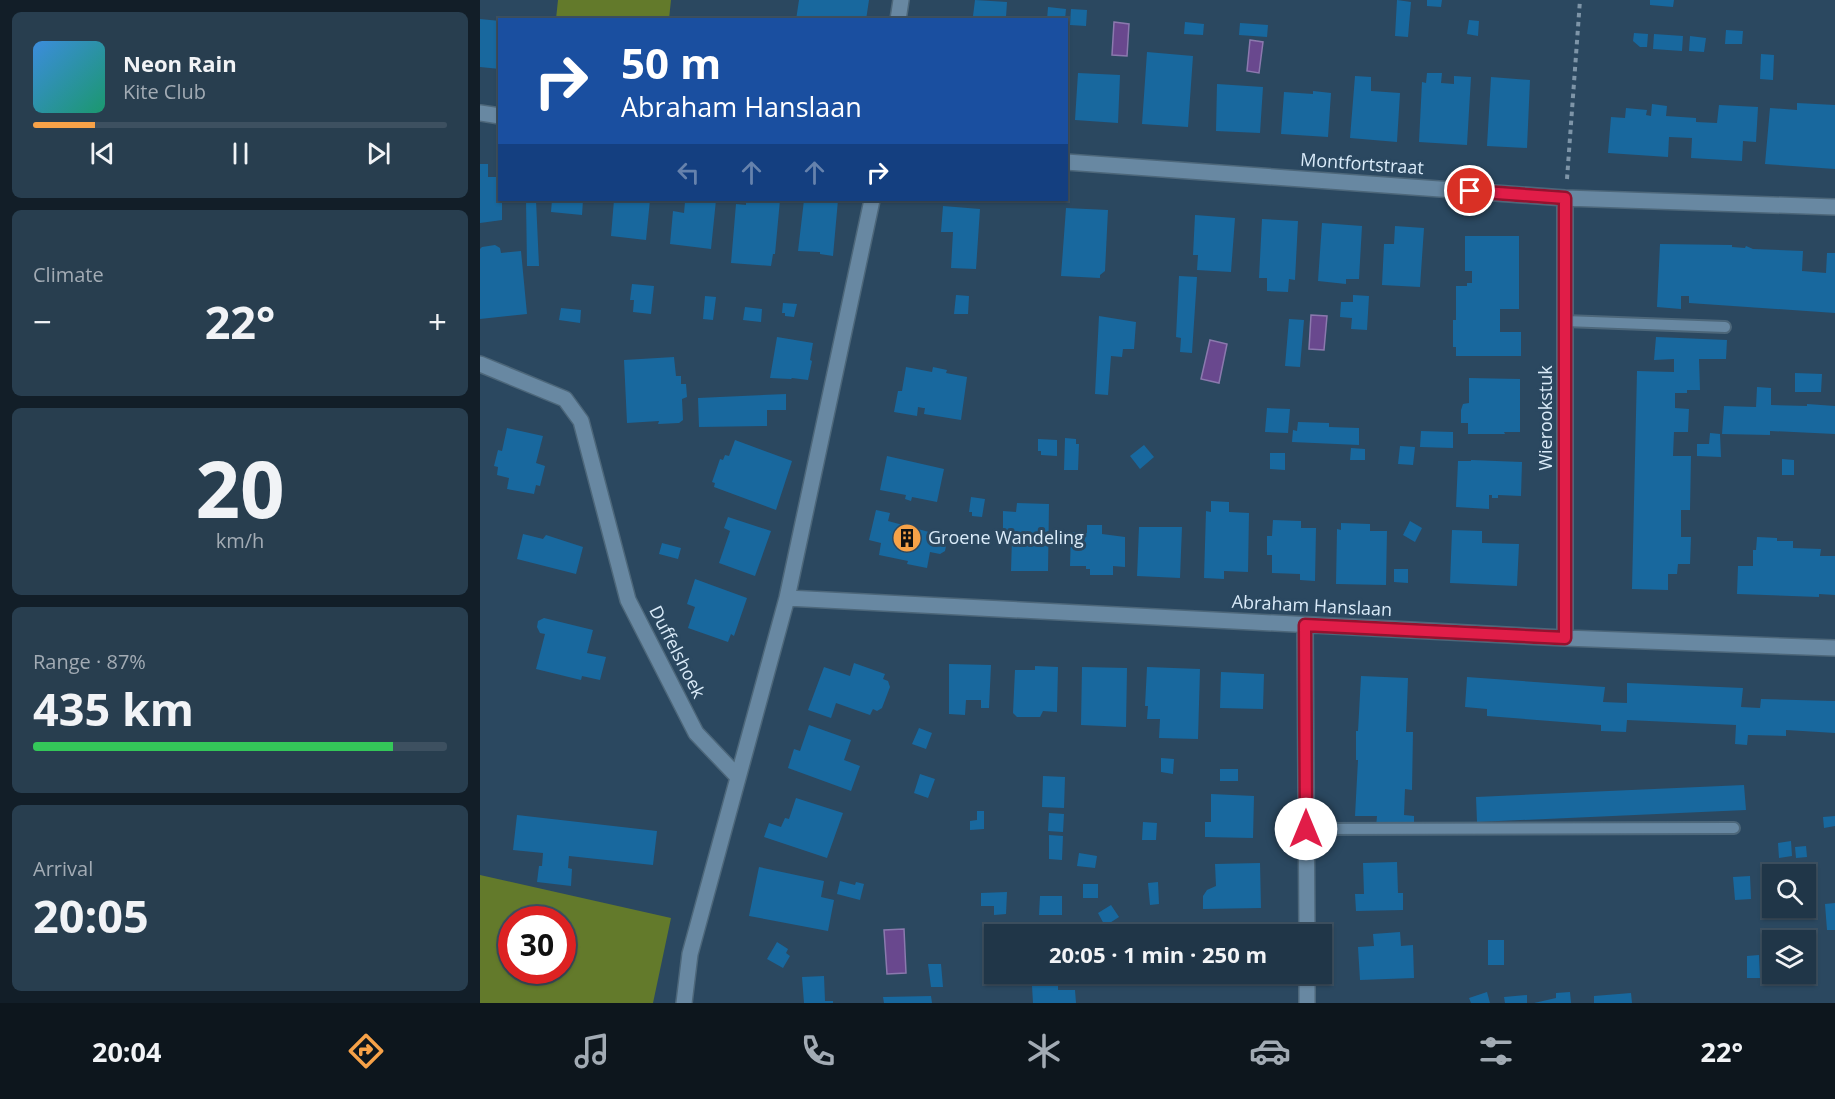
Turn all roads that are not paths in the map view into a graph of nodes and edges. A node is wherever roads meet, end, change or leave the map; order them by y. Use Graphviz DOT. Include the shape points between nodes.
graph roads {
  1 [pos="901,0"];
  2 [pos="898,18"];
  3 [pos="480,113"];
  4 [pos="498,116"];
  5 [pos="1068,162"];
  6 [pos="1565,198"];
  7 [pos="872,201"];
  8 [pos="1835,207"];
  9 [pos="1565,321"];
  10 [pos="1725,327"];
  11 [pos="480,364"];
  12 [pos="787,598"];
  13 [pos="1305,625"];
  14 [pos="1565,638"];
  15 [pos="1835,648"];
  16 [pos="737,776"];
  17 [pos="1734,828"];
  18 [pos="1306,829"];
  19 [pos="1307,924"];
  20 [pos="1307,984"];
  21 [pos="684,1003"];
  22 [pos="1307,1003"];
  1 -- 2 [label="street"];
  3 -- 4 [label="street"];
  5 -- 6 [label="street, Montfortstraat"];
  6 -- 8 [label="street, Montfortstraat"];
  6 -- 9 [label="street, Wierookstuk"];
  7 -- 12 [label="street"];
  9 -- 10 [label="lane"];
  9 -- 14 [label="street, Wierookstuk"];
  11 -- 16 [label="street, Duffelshoek" via="565,399 581,421 628,600 696,733"];
  12 -- 13 [label="street, Abraham Hanslaan"];
  12 -- 16 [label="street"];
  13 -- 14 [label="street, Abraham Hanslaan"];
  13 -- 18 [label="street"];
  14 -- 15 [label="street, Abraham Hanslaan"];
  16 -- 21 [label="street" via="690,954"];
  17 -- 18 [label="lane"];
  18 -- 19 [label="street"];
  20 -- 22 [label="street"];
}
